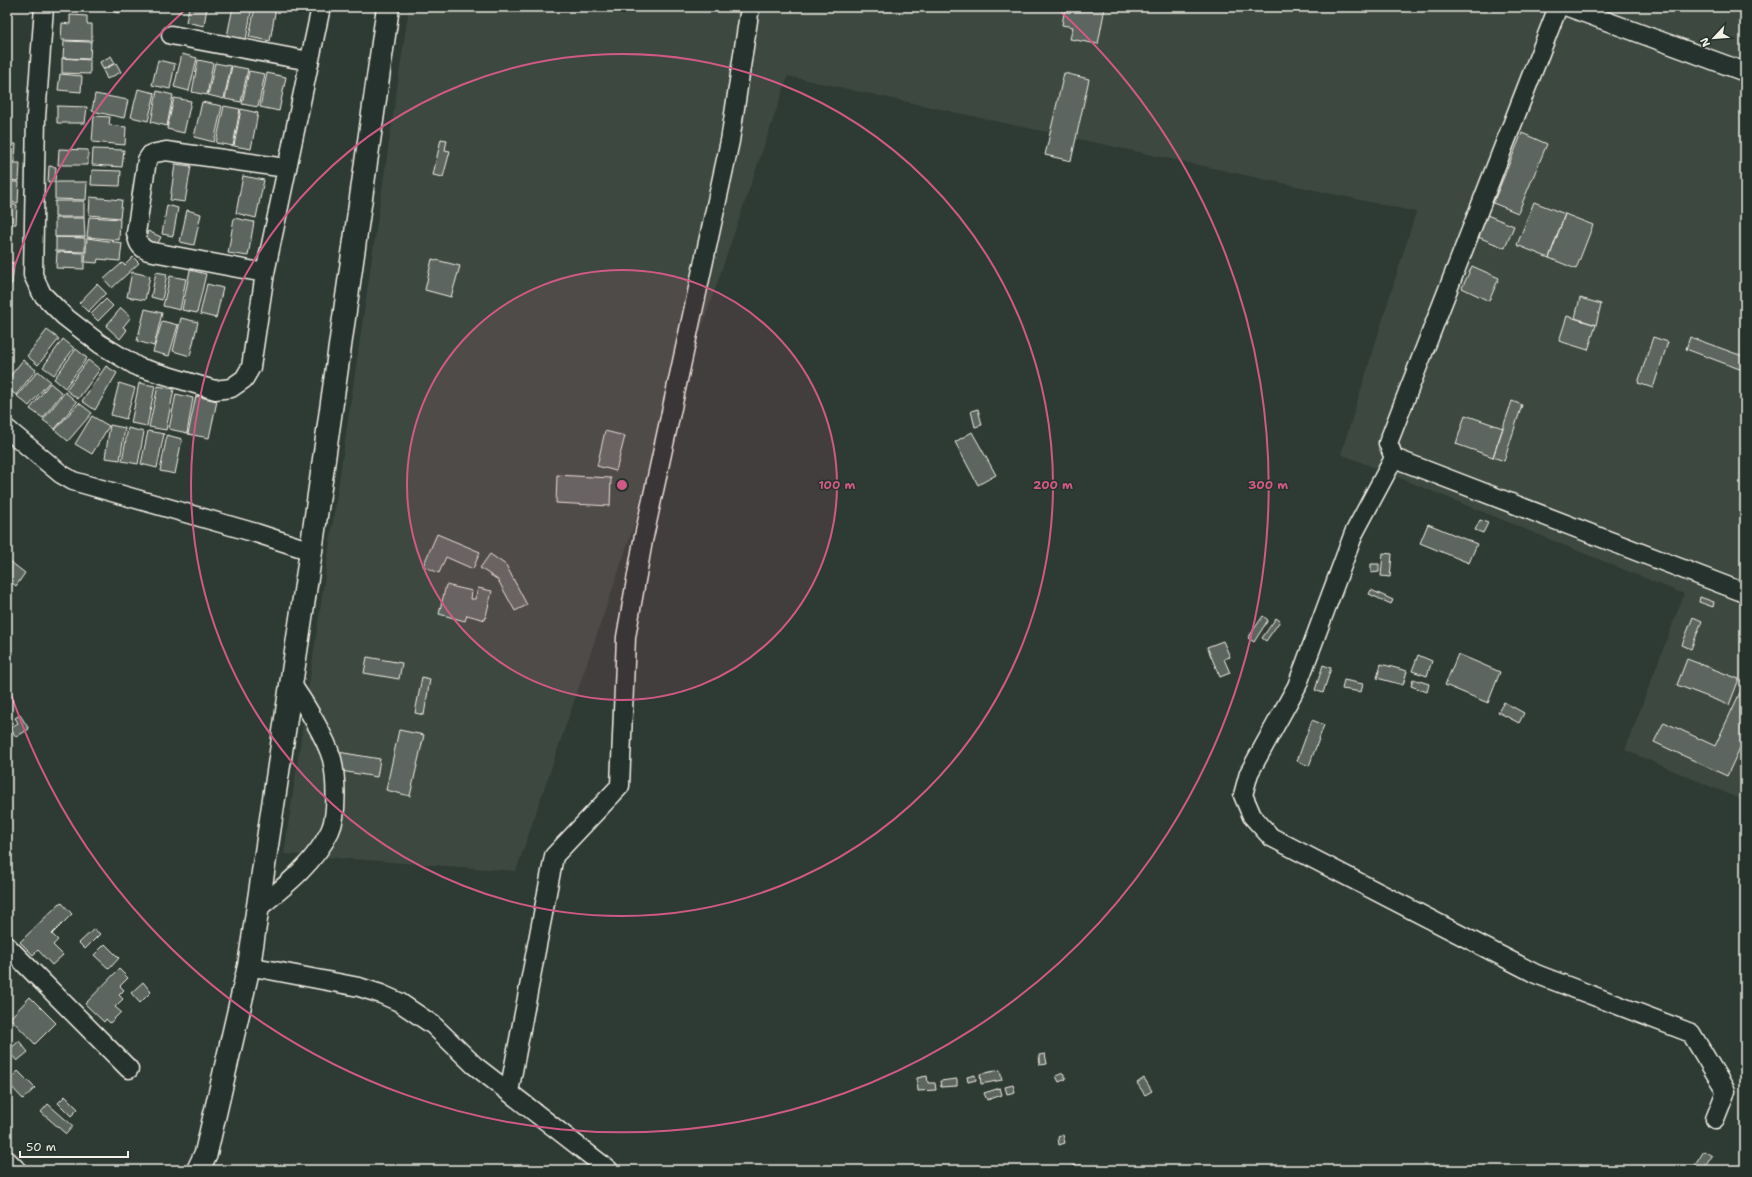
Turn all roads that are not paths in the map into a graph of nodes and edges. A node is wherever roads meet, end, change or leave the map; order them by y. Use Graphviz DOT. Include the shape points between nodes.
graph roads {
  1 [pos="44,7"];
  2 [pos="321,7"];
  3 [pos="388,7"];
  4 [pos="750,7"];
  5 [pos="1558,7"];
  6 [pos="1568,7"];
  7 [pos="171,35"];
  8 [pos="309,61"];
  9 [pos="1745,72"];
  10 [pos="286,168"];
  11 [pos="265,273"];
  12 [pos="7,429"];
  13 [pos="1394,458"];
  14 [pos="311,551"];
  15 [pos="1745,593"];
  16 [pos="291,683"];
  17 [pos="257,909"];
  18 [pos="7,946"];
  19 [pos="249,966"];
  20 [pos="129,1069"];
  21 [pos="509,1092"];
  22 [pos="1715,1119"];
  23 [pos="7,1160"];
  24 [pos="17,1170"];
  25 [pos="198,1170"];
  26 [pos="609,1170"];
  1 -- 11 [label="street" via="36,117 33,275 42,294 64,316 100,344 138,367 215,390 231,388 244,379 251,367"];
  2 -- 8 [label="street"];
  3 -- 14 [label="main road"];
  4 -- 21 [label="street" via="730,141 645,533 626,637 620,786 554,856"];
  5 -- 13 [label="street" via="1388,443"];
  6 -- 9 [label="street"];
  7 -- 8 [label="street"];
  8 -- 10 [label="street"];
  10 -- 11 [label="street"];
  10 -- 11 [label="street" via="166,151 151,154 146,160 136,233 142,248"];
  12 -- 14 [label="street" via="61,474 73,480"];
  13 -- 15 [label="street"];
  13 -- 22 [label="street" via="1354,533 1297,686 1249,774 1243,795 1252,816 1271,837 1536,974 1691,1033 1726,1091"];
  14 -- 16 [label="main road"];
  16 -- 17 [label="main road"];
  16 -- 17 [label="street" via="301,697 332,759 336,791 335,811 330,831 311,860 288,884"];
  17 -- 19 [label="main road"];
  18 -- 20 [label="street"];
  19 -- 21 [label="street" via="359,987 400,1002 434,1025 474,1065"];
  19 -- 25 [label="main road" via="206,1152"];
  21 -- 26 [label="street"];
  23 -- 24 [label="street"];
}
